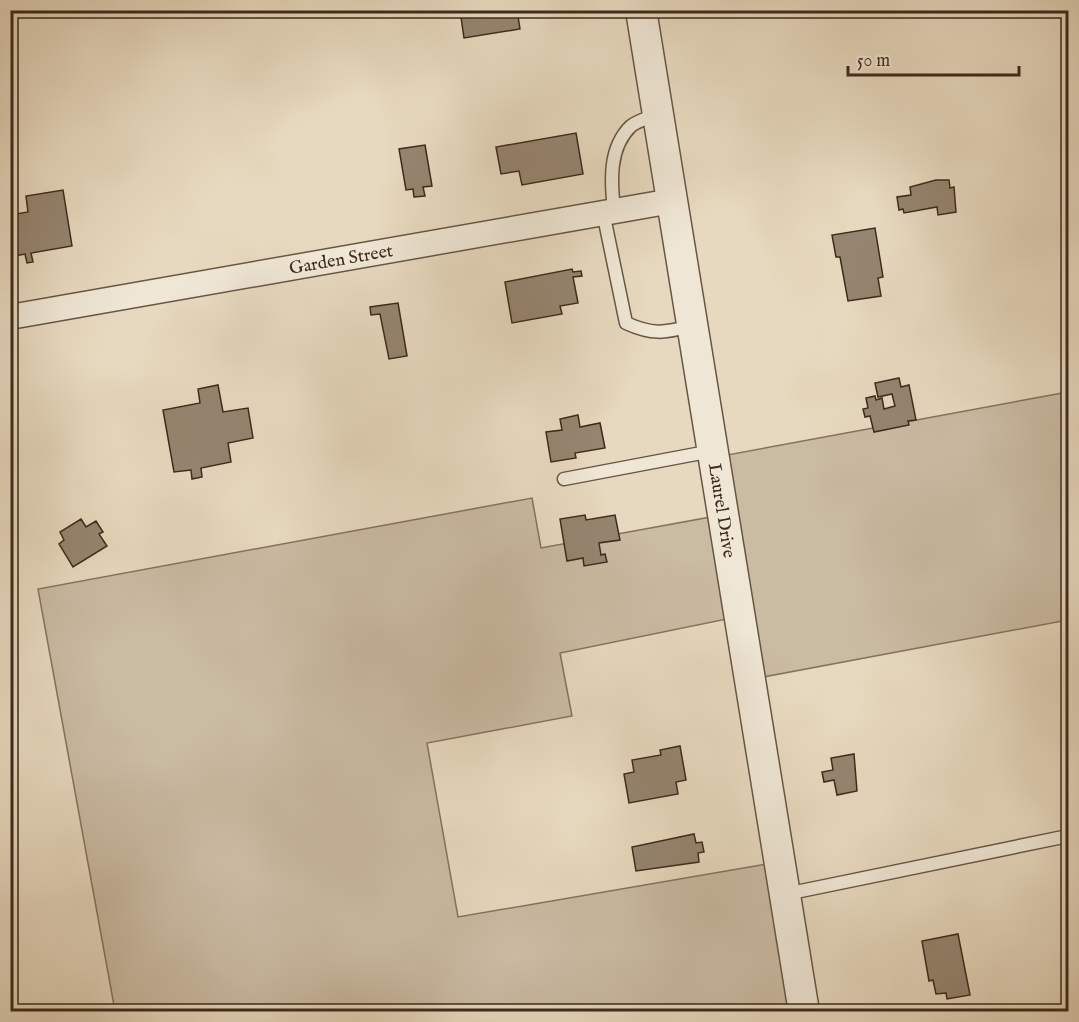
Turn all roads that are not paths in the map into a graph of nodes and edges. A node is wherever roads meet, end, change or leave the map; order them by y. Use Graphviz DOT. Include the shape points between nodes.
graph roads {
  1 [pos="641,10"];
  2 [pos="658,114"];
  3 [pos="672,201"];
  4 [pos="608,211"];
  5 [pos="10,316"];
  6 [pos="693,326"];
  7 [pos="713,451"];
  8 [pos="564,479"];
  9 [pos="1068,836"];
  10 [pos="786,894"];
  11 [pos="804,1011"];
  1 -- 2 [label="street, Laurel Drive"];
  2 -- 3 [label="street, Laurel Drive"];
  2 -- 4 [label="lane" via="631,126 617,150"];
  3 -- 4 [label="street, Garden Street"];
  3 -- 6 [label="street, Laurel Drive"];
  4 -- 5 [label="street, Garden Street"];
  4 -- 6 [label="lane" via="626,323 663,333"];
  6 -- 7 [label="street, Laurel Drive"];
  7 -- 8 [label="lane"];
  7 -- 10 [label="street, Laurel Drive"];
  9 -- 10 [label="lane"];
  10 -- 11 [label="street, Laurel Drive"];
}
